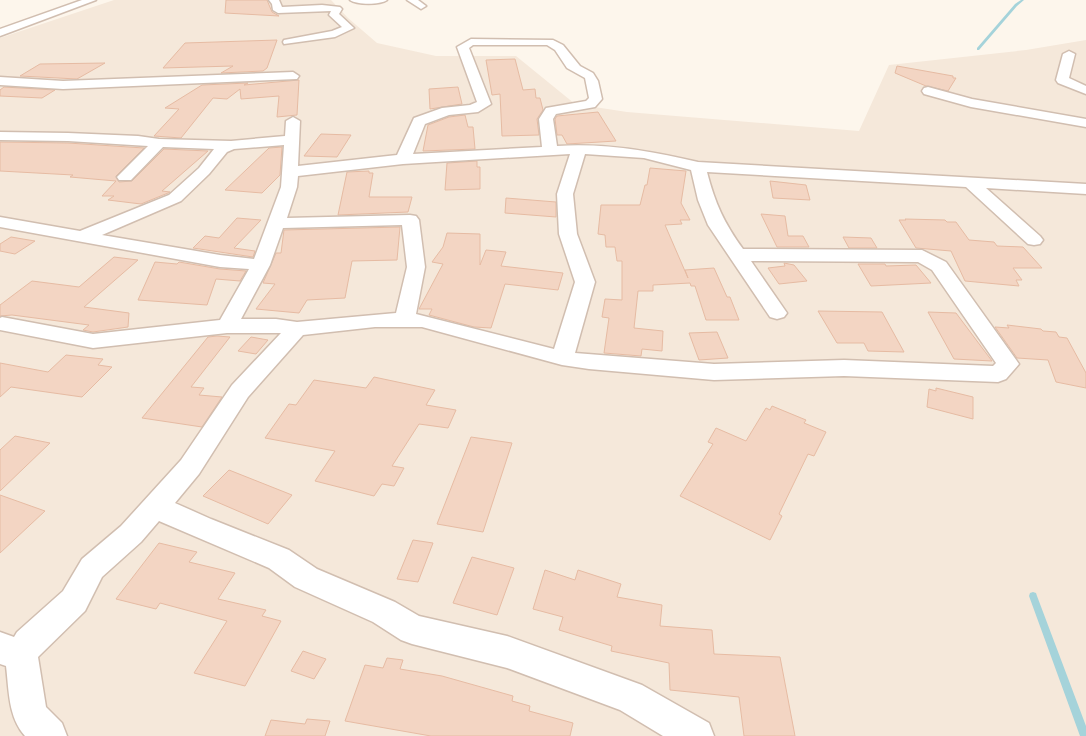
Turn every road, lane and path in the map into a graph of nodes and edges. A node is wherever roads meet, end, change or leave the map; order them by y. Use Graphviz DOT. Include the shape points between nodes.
graph roads {
  1 [pos="91,0"];
  2 [pos="274,0"];
  3 [pos="355,0"];
  4 [pos="382,0"];
  5 [pos="412,0"];
  6 [pos="421,6"];
  7 [pos="0,33"];
  8 [pos="288,42"];
  9 [pos="1069,54"];
  10 [pos="293,76"];
  11 [pos="0,81"];
  12 [pos="1086,90"];
  13 [pos="928,91"];
  14 [pos="293,121"];
  15 [pos="1086,123"];
  16 [pos="0,136"];
  17 [pos="292,140"];
  18 [pos="159,143"];
  19 [pos="231,146"];
  20 [pos="579,149"];
  21 [pos="550,150"];
  22 [pos="402,159"];
  23 [pos="698,167"];
  24 [pos="289,172"];
  25 [pos="125,177"];
  26 [pos="970,182"];
  27 [pos="1086,189"];
  28 [pos="0,222"];
  29 [pos="275,223"];
  30 [pos="83,236"];
  31 [pos="1034,240"];
  32 [pos="737,255"];
  33 [pos="261,265"];
  34 [pos="777,313"];
  35 [pos="405,319"];
  36 [pos="2,324"];
  37 [pos="227,326"];
  38 [pos="297,329"];
  39 [pos="562,358"];
  40 [pos="156,507"];
  41 [pos="10,652"];
  42 [pos="48,736"];
  43 [pos="696,736"];
  1 -- 7 [label="street"];
  2 -- 8 [label="street" via="278,10 337,9 334,15 349,28 335,34"];
  3 -- 4 [label="street"];
  5 -- 6 [label="street"];
  9 -- 12 [label="street" via="1062,80"];
  10 -- 11 [label="street" via="63,85"];
  13 -- 15 [label="street" via="971,103"];
  14 -- 17 [label="street"];
  16 -- 18 [label="street" via="125,139"];
  17 -- 19 [label="street"];
  17 -- 24 [label="street"];
  18 -- 19 [label="street"];
  18 -- 25 [label="street"];
  19 -- 30 [label="street" via="222,149 175,198"];
  20 -- 21 [label="street"];
  20 -- 23 [label="street" via="644,154"];
  20 -- 39 [label="street" via="565,194 568,234 585,282"];
  21 -- 22 [label="street"];
  21 -- 22 [label="street" via="546,119 551,111 590,104 596,99 593,82 588,75 570,64 559,46 548,42 471,42 464,46 467,63 480,86 484,104 473,109 447,111 419,121"];
  22 -- 24 [label="street"];
  23 -- 26 [label="street"];
  23 -- 32 [label="street" via="706,200 717,225"];
  24 -- 29 [label="street" via="289,187"];
  26 -- 27 [label="street"];
  26 -- 31 [label="street"];
  28 -- 30 [label="street"];
  29 -- 33 [label="street"];
  29 -- 35 [label="street" via="410,220 416,267"];
  30 -- 33 [label="street" via="220,261"];
  32 -- 34 [label="street"];
  32 -- 39 [label="street" via="922,256 938,266 1008,364 998,374 844,368 714,372"];
  33 -- 37 [label="street"];
  35 -- 38 [label="street" via="373,319"];
  35 -- 39 [label="street"];
  36 -- 37 [label="street" via="93,341"];
  37 -- 38 [label="street"];
  38 -- 40 [label="street" via="240,391 190,468"];
  40 -- 41 [label="street" via="92,568 74,601 28,643"];
  40 -- 43 [label="street" via="279,559 306,578 384,612 412,629 507,652 624,694"];
  41 -- 42 [label="street" via="30,715"];
}
